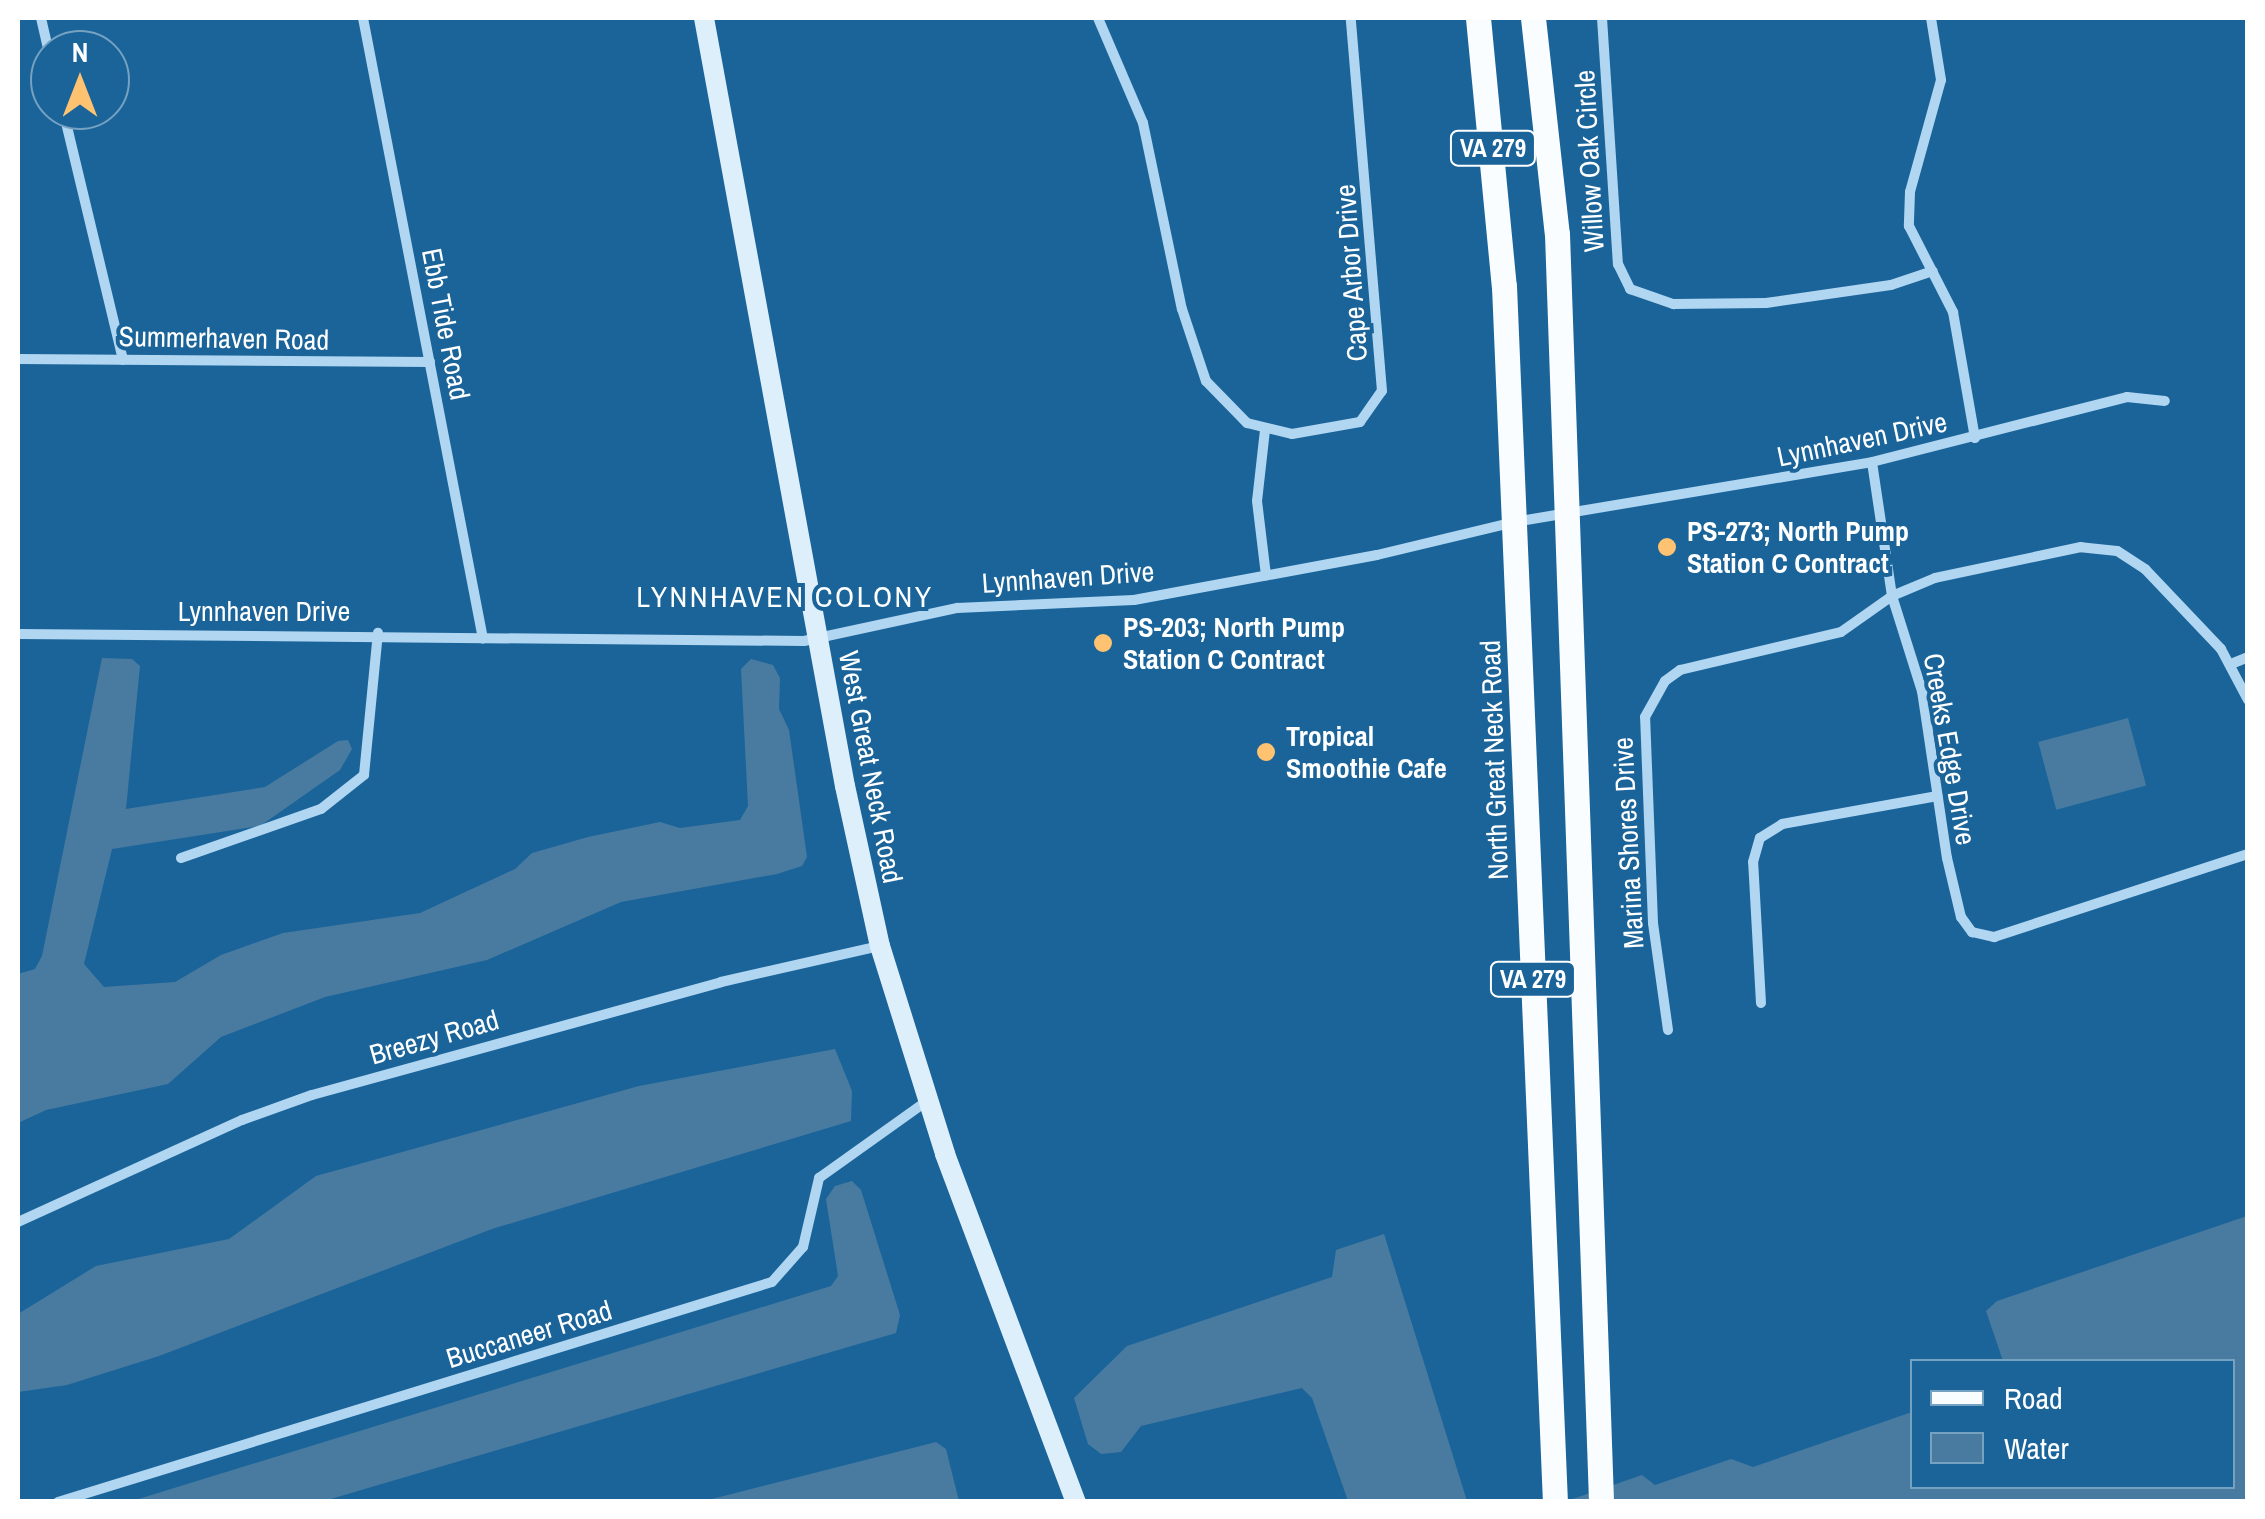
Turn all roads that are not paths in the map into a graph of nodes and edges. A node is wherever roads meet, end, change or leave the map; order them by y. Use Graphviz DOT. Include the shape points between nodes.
graph roads {
  1 [pos="363,18"];
  2 [pos="704,18"];
  3 [pos="1098,18"];
  4 [pos="1351,18"];
  5 [pos="1478,18"];
  6 [pos="1533,18"];
  7 [pos="1602,18"];
  8 [pos="1931,18"];
  9 [pos="68,130"];
  10 [pos="1933,271"];
  11 [pos="18,359"];
  12 [pos="123,360"];
  13 [pos="430,362"];
  14 [pos="2165,401"];
  15 [pos="1265,430"];
  16 [pos="1975,438"];
  17 [pos="1872,462"];
  18 [pos="1570,514"];
  19 [pos="1514,522"];
  20 [pos="1266,575"];
  21 [pos="1892,596"];
  22 [pos="378,633"];
  23 [pos="18,634"];
  24 [pos="482,639"];
  25 [pos="818,639"];
  26 [pos="2248,657"];
  27 [pos="2231,664"];
  28 [pos="2248,700"];
  29 [pos="1937,796"];
  30 [pos="2248,854"];
  31 [pos="180,858"];
  32 [pos="880,946"];
  33 [pos="1761,1004"];
  34 [pos="1668,1030"];
  35 [pos="927,1101"];
  36 [pos="18,1222"];
  37 [pos="58,1502"];
  38 [pos="1076,1502"];
  39 [pos="1555,1502"];
  40 [pos="1602,1502"];
  1 -- 13 [label="street, Ebb Tide Road"];
  2 -- 25 [label="street, West Great Neck Road"];
  3 -- 15 [label="street" via="1143,122 1182,309 1206,381 1233,414"];
  4 -- 15 [label="street, Cape Arbor Drive" via="1382,390 1371,413 1347,427"];
  5 -- 19 [label="main road, North Great Neck Road / VA 279" via="1504,286"];
  6 -- 18 [label="main road, VA 279" via="1556,234"];
  7 -- 10 [label="street, Willow Oak Circle" via="1618,264 1641,298 1712,306 1766,303 1862,290"];
  8 -- 10 [label="street" via="1941,80 1908,211 1915,244"];
  9 -- 12 [label="street"];
  10 -- 16 [label="street" via="1953,312"];
  11 -- 12 [label="street, Summerhaven Road"];
  12 -- 13 [label="street, Summerhaven Road"];
  13 -- 24 [label="street, Ebb Tide Road"];
  14 -- 16 [label="street, Lynnhaven Drive" via="2127,397"];
  15 -- 20 [label="street" via="1257,501"];
  16 -- 17 [label="street, Lynnhaven Drive"];
  17 -- 18 [label="street, Lynnhaven Drive"];
  17 -- 21 [label="street" via="1889,542"];
  18 -- 19 [label="street, Lynnhaven Drive"];
  18 -- 40 [label="main road, VA 279"];
  19 -- 20 [label="street, Lynnhaven Drive"];
  19 -- 39 [label="main road, North Great Neck Road / VA 279"];
  20 -- 25 [label="street, Lynnhaven Drive" via="1134,600 957,608"];
  21 -- 27 [label="street" via="1935,578 2099,546 2145,569"];
  21 -- 29 [label="street, Creeks Edge Drive" via="1922,691"];
  21 -- 34 [label="street, Marina Shores Drive" via="1841,632 1695,662 1665,681 1652,699 1643,735 1653,923"];
  22 -- 23 [label="street, Lynnhaven Drive"];
  22 -- 24 [label="street, Lynnhaven Drive"];
  22 -- 31 [label="street" via="364,775 321,808"];
  24 -- 25 [label="street, Lynnhaven Drive" via="762,646"];
  25 -- 32 [label="street, West Great Neck Road"];
  26 -- 27 [label="street"];
  27 -- 28 [label="street"];
  29 -- 30 [label="street, Creeks Edge Drive" via="1960,916 1982,936"];
  29 -- 33 [label="street" via="1782,824 1760,838 1753,862"];
  32 -- 35 [label="street, West Great Neck Road"];
  32 -- 36 [label="street, Breezy Road" via="721,982 312,1096 242,1120"];
  35 -- 37 [label="street, Buccaneer Road" via="819,1178 802,1247 772,1282"];
  35 -- 38 [label="street, West Great Neck Road"];
}
